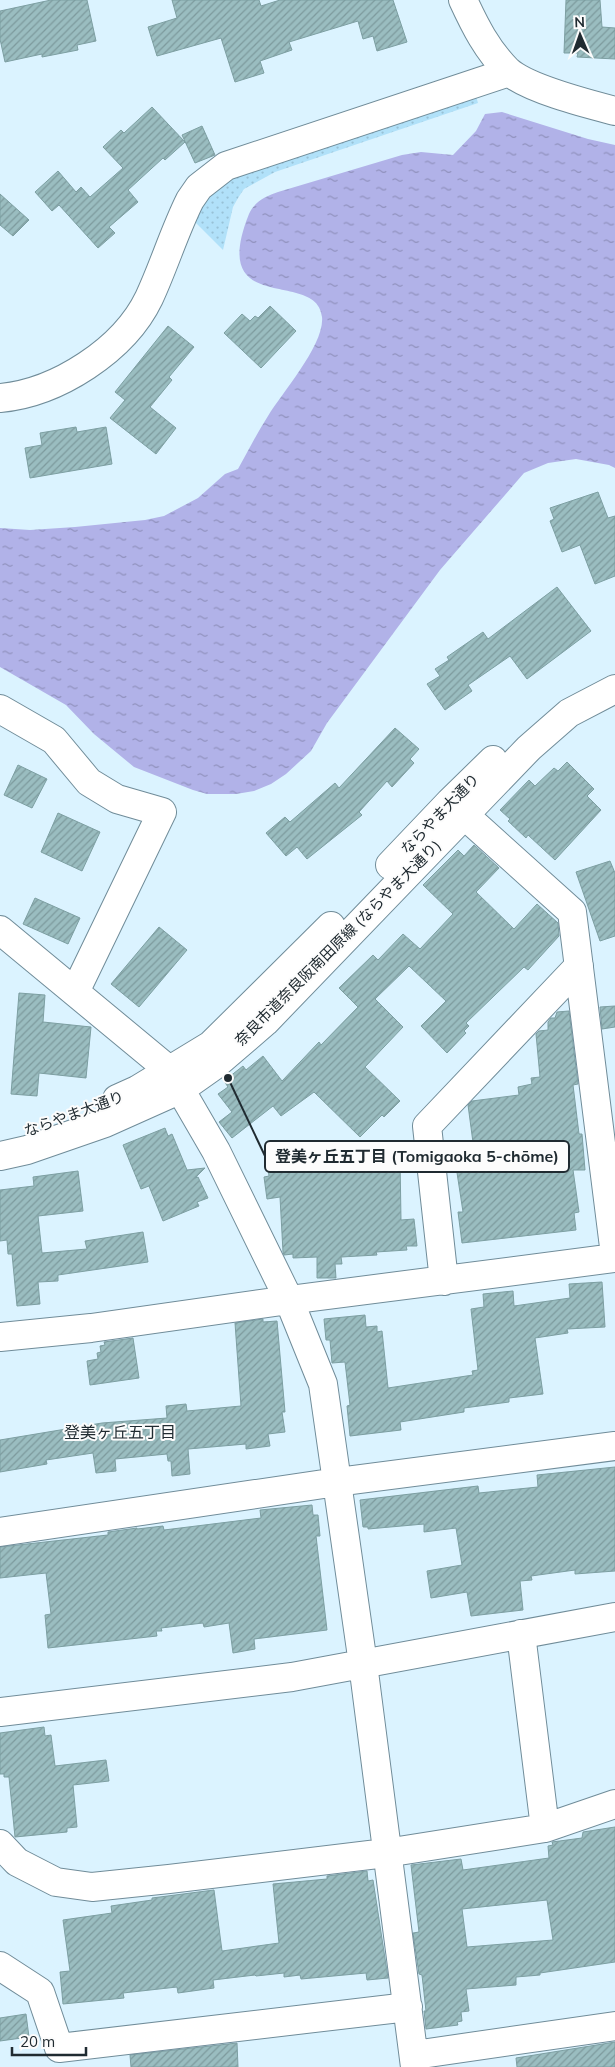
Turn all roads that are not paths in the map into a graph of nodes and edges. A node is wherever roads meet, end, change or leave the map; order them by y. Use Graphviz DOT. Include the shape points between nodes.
graph roads {
  1 [pos="463,0"];
  2 [pos="509,72"];
  3 [pos="615,111"];
  4 [pos="0,398"];
  5 [pos="615,670"];
  6 [pos="615,689"];
  7 [pos="0,709"];
  8 [pos="457,809"];
  9 [pos="0,930"];
  10 [pos="579,966"];
  11 [pos="75,992"];
  12 [pos="175,1080"];
  13 [pos="0,1138"];
  14 [pos="0,1156"];
  15 [pos="615,1256"];
  16 [pos="444,1281"];
  17 [pos="289,1300"];
  18 [pos="0,1337"];
  19 [pos="615,1446"];
  20 [pos="337,1482"];
  21 [pos="0,1532"];
  22 [pos="615,1617"];
  23 [pos="521,1634"];
  24 [pos="363,1664"];
  25 [pos="0,1712"];
  26 [pos="615,1804"];
  27 [pos="545,1828"];
  28 [pos="0,1844"];
  29 [pos="386,1853"];
  30 [pos="0,1966"];
  31 [pos="408,2008"];
  32 [pos="615,2026"];
  33 [pos="414,2061"];
  1 -- 2 [label="street" via="480,37"];
  2 -- 3 [label="street" via="534,86"];
  2 -- 4 [label="street" via="226,166 200,187 190,200 148,299 123,335 90,364 70,376 27,393"];
  5 -- 8 [label="street, ならやま大通り" via="567,696 539,716"];
  6 -- 8 [label="street" via="569,713"];
  7 -- 11 [label="street" via="54,740 89,782 117,799 162,812"];
  8 -- 10 [label="street" via="572,912"];
  8 -- 12 [label="street, ならやま大通り" via="359,898"];
  9 -- 11 [label="street"];
  10 -- 15 [label="street"];
  10 -- 16 [label="street" via="427,1126"];
  11 -- 12 [label="street"];
  12 -- 13 [label="street, ならやま大通り" via="137,1090 91,1111 26,1133"];
  12 -- 14 [label="street" via="105,1123"];
  12 -- 17 [label="street" via="216,1151"];
  15 -- 16 [label="street"];
  16 -- 17 [label="street"];
  17 -- 18 [label="street" via="91,1328"];
  17 -- 20 [label="street" via="323,1384"];
  19 -- 20 [label="street"];
  20 -- 21 [label="street"];
  20 -- 24 [label="street"];
  22 -- 23 [label="street"];
  23 -- 24 [label="street"];
  23 -- 27 [label="street"];
  24 -- 25 [label="street" via="292,1677"];
  24 -- 29 [label="street"];
  26 -- 27 [label="street"];
  27 -- 29 [label="street"];
  28 -- 29 [label="street" via="17,1862 56,1882 92,1887"];
  29 -- 31 [label="street"];
  30 -- 31 [label="street" via="40,1992 59,2048"];
  31 -- 33 [label="street"];
  32 -- 33 [label="street"];
}
